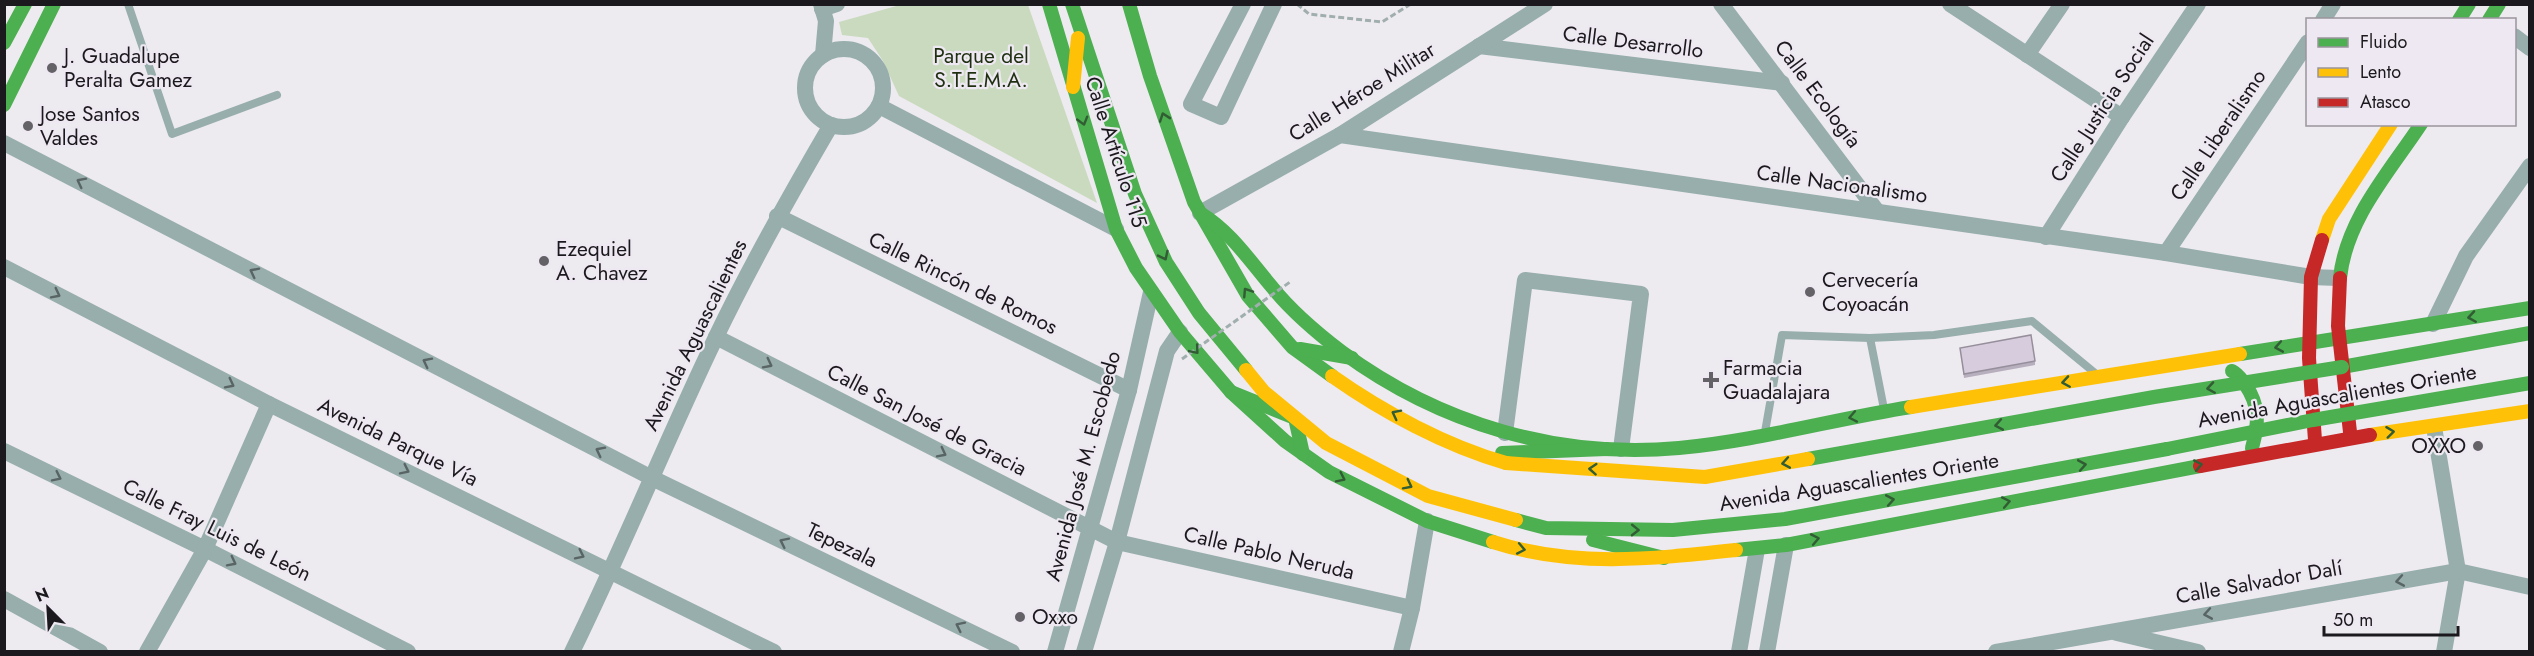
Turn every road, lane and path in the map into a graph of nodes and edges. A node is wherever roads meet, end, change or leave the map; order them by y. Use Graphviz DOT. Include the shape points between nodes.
graph roads {
  1 [pos="25,4"];
  2 [pos="54,4"];
  3 [pos="128,4"];
  4 [pos="1049,4"];
  5 [pos="1072,4"];
  6 [pos="1129,4"];
  7 [pos="1243,4"];
  8 [pos="1274,4"];
  9 [pos="1297,4"];
  10 [pos="1411,4"];
  11 [pos="1545,4"];
  12 [pos="1721,4"];
  13 [pos="1950,4"];
  14 [pos="2062,4"];
  15 [pos="2198,4"];
  16 [pos="2333,4"];
  17 [pos="2469,4"];
  18 [pos="2477,4"];
  19 [pos="826,10"];
  20 [pos="2494,15"];
  21 [pos="2324,18"];
  22 [pos="2460,18"];
  23 [pos="1078,28"];
  24 [pos="2516,38"];
  25 [pos="4,43"];
  26 [pos="2306,43"];
  27 [pos="1479,46"];
  28 [pos="2529,48"];
  29 [pos="851,50"];
  30 [pos="2027,55"];
  31 [pos="822,56"];
  32 [pos="1782,83"];
  33 [pos="1073,87"];
  34 [pos="277,95"];
  35 [pos="4,105"];
  36 [pos="879,106"];
  37 [pos="2122,117"];
  38 [pos="831,125"];
  39 [pos="2390,126"];
  40 [pos="2420,126"];
  41 [pos="1340,135"];
  42 [pos="4,143"];
  43 [pos="2529,166"];
  44 [pos="1877,211"];
  45 [pos="1200,213"];
  46 [pos="777,216"];
  47 [pos="1116,229"];
  48 [pos="2046,237"];
  49 [pos="2166,252"];
  50 [pos="4,267"];
  51 [pos="2310,277"];
  52 [pos="2338,278"];
  53 [pos="1290,282"];
  54 [pos="1151,292"];
  55 [pos="2529,308"];
  56 [pos="2433,324"];
  57 [pos="1180,332"];
  58 [pos="2529,333"];
  59 [pos="716,337"];
  60 [pos="2339,337"];
  61 [pos="1870,338"];
  62 [pos="2309,342"];
  63 [pos="1292,347"];
  64 [pos="1352,358"];
  65 [pos="1182,359"];
  66 [pos="2203,360"];
  67 [pos="2100,377"];
  68 [pos="2529,383"];
  69 [pos="1129,390"];
  70 [pos="1231,392"];
  71 [pos="269,404"];
  72 [pos="1885,411"];
  73 [pos="2529,411"];
  74 [pos="1295,418"];
  75 [pos="2434,427"];
  76 [pos="1505,433"];
  77 [pos="1764,435"];
  78 [pos="2350,437"];
  79 [pos="2315,444"];
  80 [pos="1613,449"];
  81 [pos="4,451"];
  82 [pos="1303,453"];
  83 [pos="1474,454"];
  84 [pos="2237,457"];
  85 [pos="652,478"];
  86 [pos="1427,521"];
  87 [pos="1546,528"];
  88 [pos="1090,529"];
  89 [pos="1117,542"];
  90 [pos="1786,545"];
  91 [pos="205,549"];
  92 [pos="1757,549"];
  93 [pos="1664,558"];
  94 [pos="612,571"];
  95 [pos="2458,571"];
  96 [pos="2529,587"];
  97 [pos="4,599"];
  98 [pos="1412,608"];
  99 [pos="2109,631"];
  100 [pos="100,651"];
  101 [pos="147,651"];
  102 [pos="408,651"];
  103 [pos="572,651"];
  104 [pos="774,651"];
  105 [pos="1012,651"];
  106 [pos="1056,651"];
  107 [pos="1083,651"];
  108 [pos="1401,651"];
  109 [pos="1739,651"];
  110 [pos="1767,651"];
  111 [pos="1996,651"];
  112 [pos="2198,651"];
  113 [pos="2445,651"];
  1 -- 25 [label="street"];
  2 -- 35 [label="street"];
  3 -- 34 [label="lane" via="172,134"];
  4 -- 33 [label="street, Calle Artículo 115"];
  5 -- 23 [label="street, Avenida Aguascalientes Oriente"];
  45 -- 6 [label="street, Avenida Aguascalientes Oriente, one-way" via="1153,86"];
  7 -- 8 [label="street" via="1191,104 1221,117"];
  9 -- 10 [label="path" via="1309,14 1382,22"];
  11 -- 27 [label="street, Calle Héroe Militar"];
  12 -- 32 [label="street, Calle Ecología"];
  13 -- 30 [label="street"];
  14 -- 30 [label="street"];
  15 -- 37 [label="street, Calle Justicia Social"];
  16 -- 21 [label="street"];
  17 -- 22 [label="street"];
  18 -- 20 [label="street"];
  19 -- 29 [label="street"];
  19 -- 31 [label="street"];
  23 -- 33 [label="street"];
  23 -- 74 [label="street, Avenida Aguascalientes Oriente, one-way" via="1136,194 1166,262 1199,313 1263,392"];
  24 -- 28 [label="street"];
  26 -- 49 [label="street, Calle Liberalismo"];
  27 -- 32 [label="street, Calle Desarrollo"];
  27 -- 41 [label="street, Calle Héroe Militar"];
  29 -- 31 [label="street"];
  29 -- 36 [label="street" via="868,57 879,71 883,89"];
  30 -- 37 [label="street"];
  31 -- 38 [label="street" via="808,72 805,93 813,113"];
  32 -- 44 [label="street, Calle Ecología"];
  33 -- 47 [label="street, Calle Artículo 115, one-way"];
  36 -- 38 [label="street" via="864,122"];
  36 -- 47 [label="street"];
  37 -- 48 [label="street, Calle Justicia Social"];
  38 -- 46 [label="street, Avenida Aguascalientes"];
  39 -- 51 [label="street" via="2329,219"];
  40 -- 52 [label="street" via="2355,225"];
  41 -- 44 [label="street, Calle Nacionalismo"];
  41 -- 45 [label="street, Calle Héroe Militar"];
  85 -- 42 [label="street, one-way"];
  43 -- 56 [label="street" via="2466,256"];
  44 -- 48 [label="street, Calle Nacionalismo"];
  63 -- 45 [label="street, Avenida Aguascalientes Oriente, one-way" via="1248,296"];
  45 -- 64 [label="street" via="1218,222 1280,297"];
  46 -- 59 [label="street, Avenida Aguascalientes"];
  46 -- 69 [label="street, Calle Rincón de Romos"];
  47 -- 54 [label="street, Calle Artículo 115"];
  48 -- 49 [label="street, Calle Nacionalismo"];
  49 -- 51 [label="street, Calle Nacionalismo"];
  50 -- 71 [label="street, Avenida Parque Vía, one-way"];
  51 -- 52 [label="street, Calle Nacionalismo"];
  51 -- 62 [label="street"];
  52 -- 60 [label="street"];
  53 -- 65 [label="path, bridge"];
  54 -- 57 [label="street, Calle Artículo 115"];
  54 -- 69 [label="street, Avenida José M. Escobedo"];
  55 -- 56 [label="street, one-way"];
  56 -- 60 [label="street"];
  57 -- 70 [label="street, Calle Artículo 115, one-way"];
  57 -- 89 [label="street" via="1167,351"];
  58 -- 83 [label="street, Avenida Aguascalientes Oriente, one-way, bridge" via="1705,477 1506,463"];
  59 -- 85 [label="street, Avenida Aguascalientes"];
  59 -- 88 [label="street, Calle San José de Gracia, one-way"];
  60 -- 62 [label="street"];
  60 -- 78 [label="street"];
  61 -- 67 [label="lane" via="1934,335 2032,321"];
  61 -- 72 [label="lane"];
  61 -- 77 [label="lane" via="1782,335"];
  62 -- 66 [label="street, one-way"];
  62 -- 79 [label="street"];
  63 -- 64 [label="street"];
  83 -- 63 [label="street, Avenida Aguascalientes Oriente, one-way" via="1367,400"];
  64 -- 76 [label="street" via="1434,407"];
  66 -- 67 [label="street"];
  66 -- 84 [label="street" via="2237,373 2256,399 2260,417 2252,448"];
  67 -- 72 [label="street, one-way"];
  87 -- 68 [label="street, Avenida Aguascalientes Oriente, one-way, bridge" via="1673,530 1752,524"];
  69 -- 88 [label="street, Avenida José M. Escobedo"];
  70 -- 74 [label="street"];
  70 -- 82 [label="street, Calle Artículo 115"];
  71 -- 91 [label="street"];
  71 -- 94 [label="street, Avenida Parque Vía, one-way"];
  72 -- 77 [label="street, one-way"];
  73 -- 75 [label="street, Avenida Aguascalientes Oriente"];
  74 -- 82 [label="street"];
  74 -- 87 [label="street, Avenida Aguascalientes Oriente, one-way" via="1326,443 1428,496"];
  78 -- 75 [label="street, Avenida Aguascalientes Oriente, one-way"];
  75 -- 95 [label="street"];
  76 -- 80 [label="street" via="1556,444"];
  76 -- 80 [label="street" via="1525,280 1641,294"];
  77 -- 80 [label="street" via="1653,451"];
  78 -- 79 [label="street, Avenida Aguascalientes Oriente"];
  79 -- 84 [label="street, Avenida Aguascalientes Oriente"];
  80 -- 83 [label="street"];
  81 -- 91 [label="street, Calle Fray Luis de León, one-way"];
  82 -- 86 [label="street, Calle Artículo 115, one-way" via="1329,472"];
  90 -- 84 [label="street, Avenida Aguascalientes Oriente, one-way"];
  85 -- 94 [label="street, Avenida Aguascalientes"];
  105 -- 85 [label="street, Tepezala, one-way"];
  86 -- 93 [label="street, Calle Artículo 115, one-way" via="1505,546 1563,558"];
  86 -- 98 [label="street"];
  87 -- 93 [label="street"];
  88 -- 89 [label="street, Calle San José de Gracia"];
  88 -- 106 [label="street, Avenida José M. Escobedo"];
  89 -- 98 [label="street, Calle Pablo Neruda"];
  89 -- 107 [label="street"];
  90 -- 92 [label="street, Avenida Aguascalientes Oriente"];
  90 -- 110 [label="street"];
  91 -- 101 [label="street"];
  91 -- 102 [label="street, Calle Fray Luis de León, one-way"];
  92 -- 93 [label="street, Calle Artículo 115"];
  92 -- 109 [label="street"];
  94 -- 103 [label="street, Avenida Aguascalientes"];
  94 -- 104 [label="street, Avenida Parque Vía"];
  95 -- 96 [label="street, Calle Salvador Dalí"];
  95 -- 99 [label="street, Calle Salvador Dalí, one-way"];
  95 -- 113 [label="street"];
  97 -- 100 [label="street"];
  98 -- 108 [label="street"];
  99 -- 111 [label="street, Calle Salvador Dalí"];
  99 -- 112 [label="street"];
}
